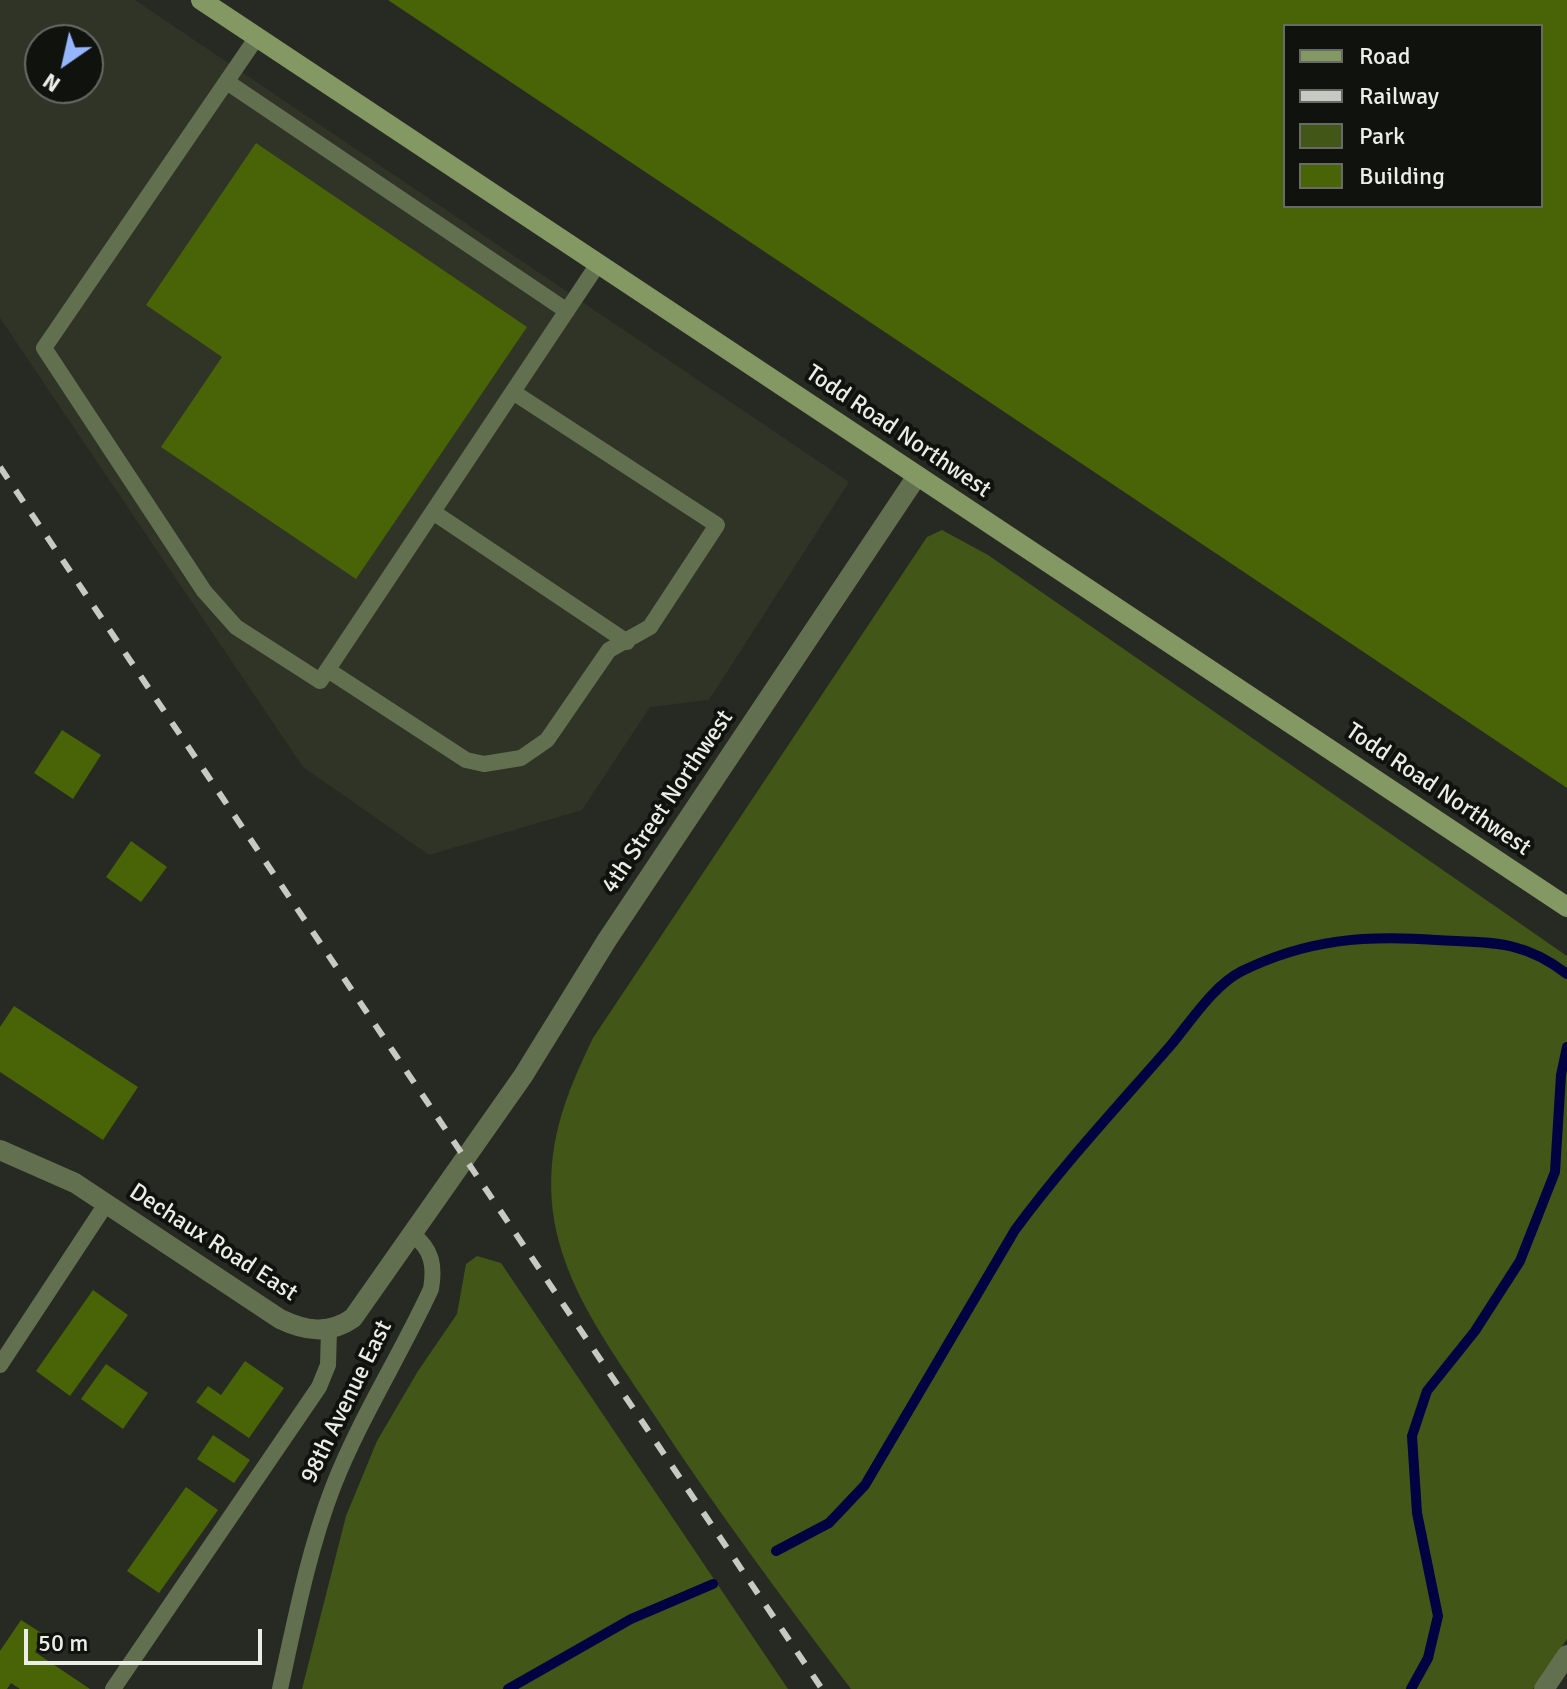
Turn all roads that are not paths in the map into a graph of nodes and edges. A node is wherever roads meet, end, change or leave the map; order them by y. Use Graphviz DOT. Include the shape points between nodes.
graph roads {
  1 [pos="201,0"];
  2 [pos="257,37"];
  3 [pos="227,82"];
  4 [pos="598,264"];
  5 [pos="567,311"];
  6 [pos="513,392"];
  7 [pos="917,476"];
  8 [pos="433,512"];
  9 [pos="627,642"];
  10 [pos="328,670"];
  11 [pos="1567,907"];
  12 [pos="0,1150"];
  13 [pos="106,1204"];
  14 [pos="413,1235"];
  15 [pos="329,1330"];
  16 [pos="0,1365"];
  17 [pos="1567,1655"];
  18 [pos="113,1689"];
  19 [pos="280,1689"];
  20 [pos="1544,1689"];
  1 -- 2 [label="street, Todd Road Northwest"];
  2 -- 3 [label="lane"];
  2 -- 4 [label="street, Todd Road Northwest"];
  3 -- 5 [label="lane"];
  3 -- 10 [label="lane" via="44,348 219,609 236,627 320,681"];
  4 -- 5 [label="lane"];
  4 -- 7 [label="street, Todd Road Northwest"];
  5 -- 6 [label="lane"];
  6 -- 8 [label="lane"];
  6 -- 9 [label="lane" via="717,525 650,627"];
  7 -- 11 [label="street, Todd Road Northwest"];
  7 -- 14 [label="street, 4th Street Northwest"];
  8 -- 9 [label="lane"];
  8 -- 10 [label="lane"];
  9 -- 10 [label="lane" via="609,650 535,751 503,763 466,760"];
  12 -- 13 [label="street, Dechaux Road East" via="75,1183"];
  13 -- 15 [label="street, Dechaux Road East" via="280,1319 310,1330"];
  13 -- 16 [label="lane"];
  14 -- 15 [label="street" via="361,1310"];
  14 -- 19 [label="lane, 98th Avenue East" via="430,1253 431,1289 333,1488 308,1562"];
  15 -- 18 [label="lane" via="328,1365 319,1387"];
  17 -- 20 [label="street"];
}
